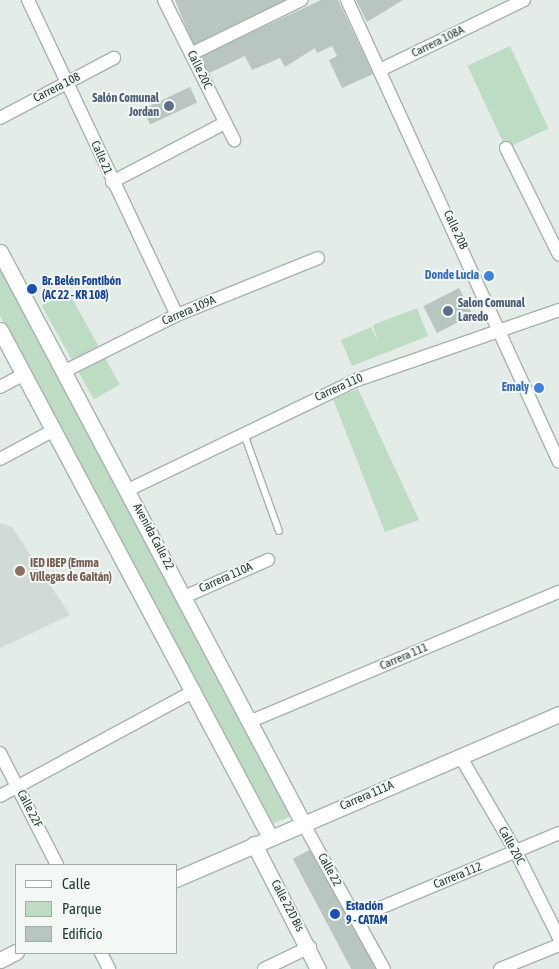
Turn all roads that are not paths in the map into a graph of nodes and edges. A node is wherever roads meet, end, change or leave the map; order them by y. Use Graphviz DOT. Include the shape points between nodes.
graph roads {
  1 [pos="28,0"];
  2 [pos="164,0"];
  3 [pos="301,0"];
  4 [pos="348,0"];
  5 [pos="524,0"];
  6 [pos="191,54"];
  7 [pos="114,58"];
  8 [pos="380,70"];
  9 [pos="67,83"];
  10 [pos="0,118"];
  11 [pos="225,123"];
  12 [pos="234,140"];
  13 [pos="506,148"];
  14 [pos="112,182"];
  15 [pos="0,252"];
  16 [pos="559,255"];
  17 [pos="318,258"];
  18 [pos="559,310"];
  19 [pos="177,315"];
  20 [pos="499,329"];
  21 [pos="0,330"];
  22 [pos="63,372"];
  23 [pos="24,374"];
  24 [pos="0,387"];
  25 [pos="54,430"];
  26 [pos="244,434"];
  27 [pos="0,459"];
  28 [pos="559,462"];
  29 [pos="128,490"];
  30 [pos="279,530"];
  31 [pos="268,560"];
  32 [pos="559,592"];
  33 [pos="184,597"];
  34 [pos="194,691"];
  35 [pos="559,714"];
  36 [pos="249,722"];
  37 [pos="0,753"];
  38 [pos="460,756"];
  39 [pos="18,787"];
  40 [pos="0,796"];
  41 [pos="303,823"];
  42 [pos="559,833"];
  43 [pos="270,837"];
  44 [pos="254,844"];
  45 [pos="516,852"];
  46 [pos="56,864"];
  47 [pos="178,878"];
  48 [pos="356,918"];
  49 [pos="559,938"];
  50 [pos="559,945"];
  51 [pos="310,947"];
  52 [pos="15,952"];
  53 [pos="102,954"];
  54 [pos="0,960"];
  55 [pos="109,969"];
  56 [pos="264,969"];
  57 [pos="318,969"];
  58 [pos="384,969"];
  59 [pos="500,969"];
  1 -- 9 [label="street, Calle 21"];
  2 -- 6 [label="street, Calle 20C"];
  3 -- 6 [label="street"];
  4 -- 8 [label="street, Calle 20B"];
  5 -- 8 [label="street, Carrera 108A"];
  6 -- 11 [label="street, Calle 20C"];
  7 -- 9 [label="street, Carrera 108"];
  8 -- 20 [label="street, Calle 20B"];
  9 -- 10 [label="street, Carrera 108"];
  9 -- 14 [label="street, Calle 21"];
  11 -- 12 [label="street, Calle 20C"];
  11 -- 14 [label="street"];
  13 -- 16 [label="street"];
  14 -- 19 [label="street, Calle 21"];
  15 -- 22 [label="street, Avenida Calle 22"];
  17 -- 19 [label="street, Carrera 109A"];
  18 -- 20 [label="street, Carrera 110"];
  19 -- 22 [label="street, Carrera 109A"];
  20 -- 26 [label="street, Carrera 110" via="356,380"];
  20 -- 28 [label="street, Calle 20B"];
  21 -- 23 [label="street"];
  22 -- 29 [label="street, Avenida Calle 22"];
  23 -- 24 [label="street"];
  23 -- 25 [label="street"];
  25 -- 27 [label="street"];
  25 -- 34 [label="street"];
  26 -- 29 [label="street, Carrera 110"];
  26 -- 30 [label="lane"];
  29 -- 33 [label="street, Avenida Calle 22"];
  31 -- 33 [label="street, Carrera 110A"];
  32 -- 36 [label="street, Carrera 111"];
  33 -- 36 [label="street, Avenida Calle 22"];
  34 -- 39 [label="street"];
  34 -- 43 [label="street"];
  35 -- 38 [label="street, Carrera 111A"];
  36 -- 41 [label="street, Avenida Calle 22"];
  37 -- 39 [label="street, Calle 22F"];
  38 -- 41 [label="street, Carrera 111A"];
  38 -- 45 [label="street, Calle 20C"];
  39 -- 40 [label="street"];
  39 -- 46 [label="street, Calle 22F"];
  41 -- 43 [label="street, Carrera 111A"];
  41 -- 48 [label="street, Calle 22"];
  42 -- 45 [label="street, Carrera 112"];
  43 -- 44 [label="street, Carrera 111A"];
  44 -- 47 [label="street, Carrera 111A"];
  44 -- 51 [label="street, Calle 22D Bis"];
  45 -- 48 [label="street, Carrera 112"];
  45 -- 49 [label="street, Calle 20C"];
  48 -- 58 [label="street, Calle 22"];
  50 -- 59 [label="street"];
  51 -- 56 [label="street"];
  51 -- 57 [label="street, Calle 22D Bis"];
  52 -- 54 [label="street"];
  53 -- 55 [label="street"];
}
